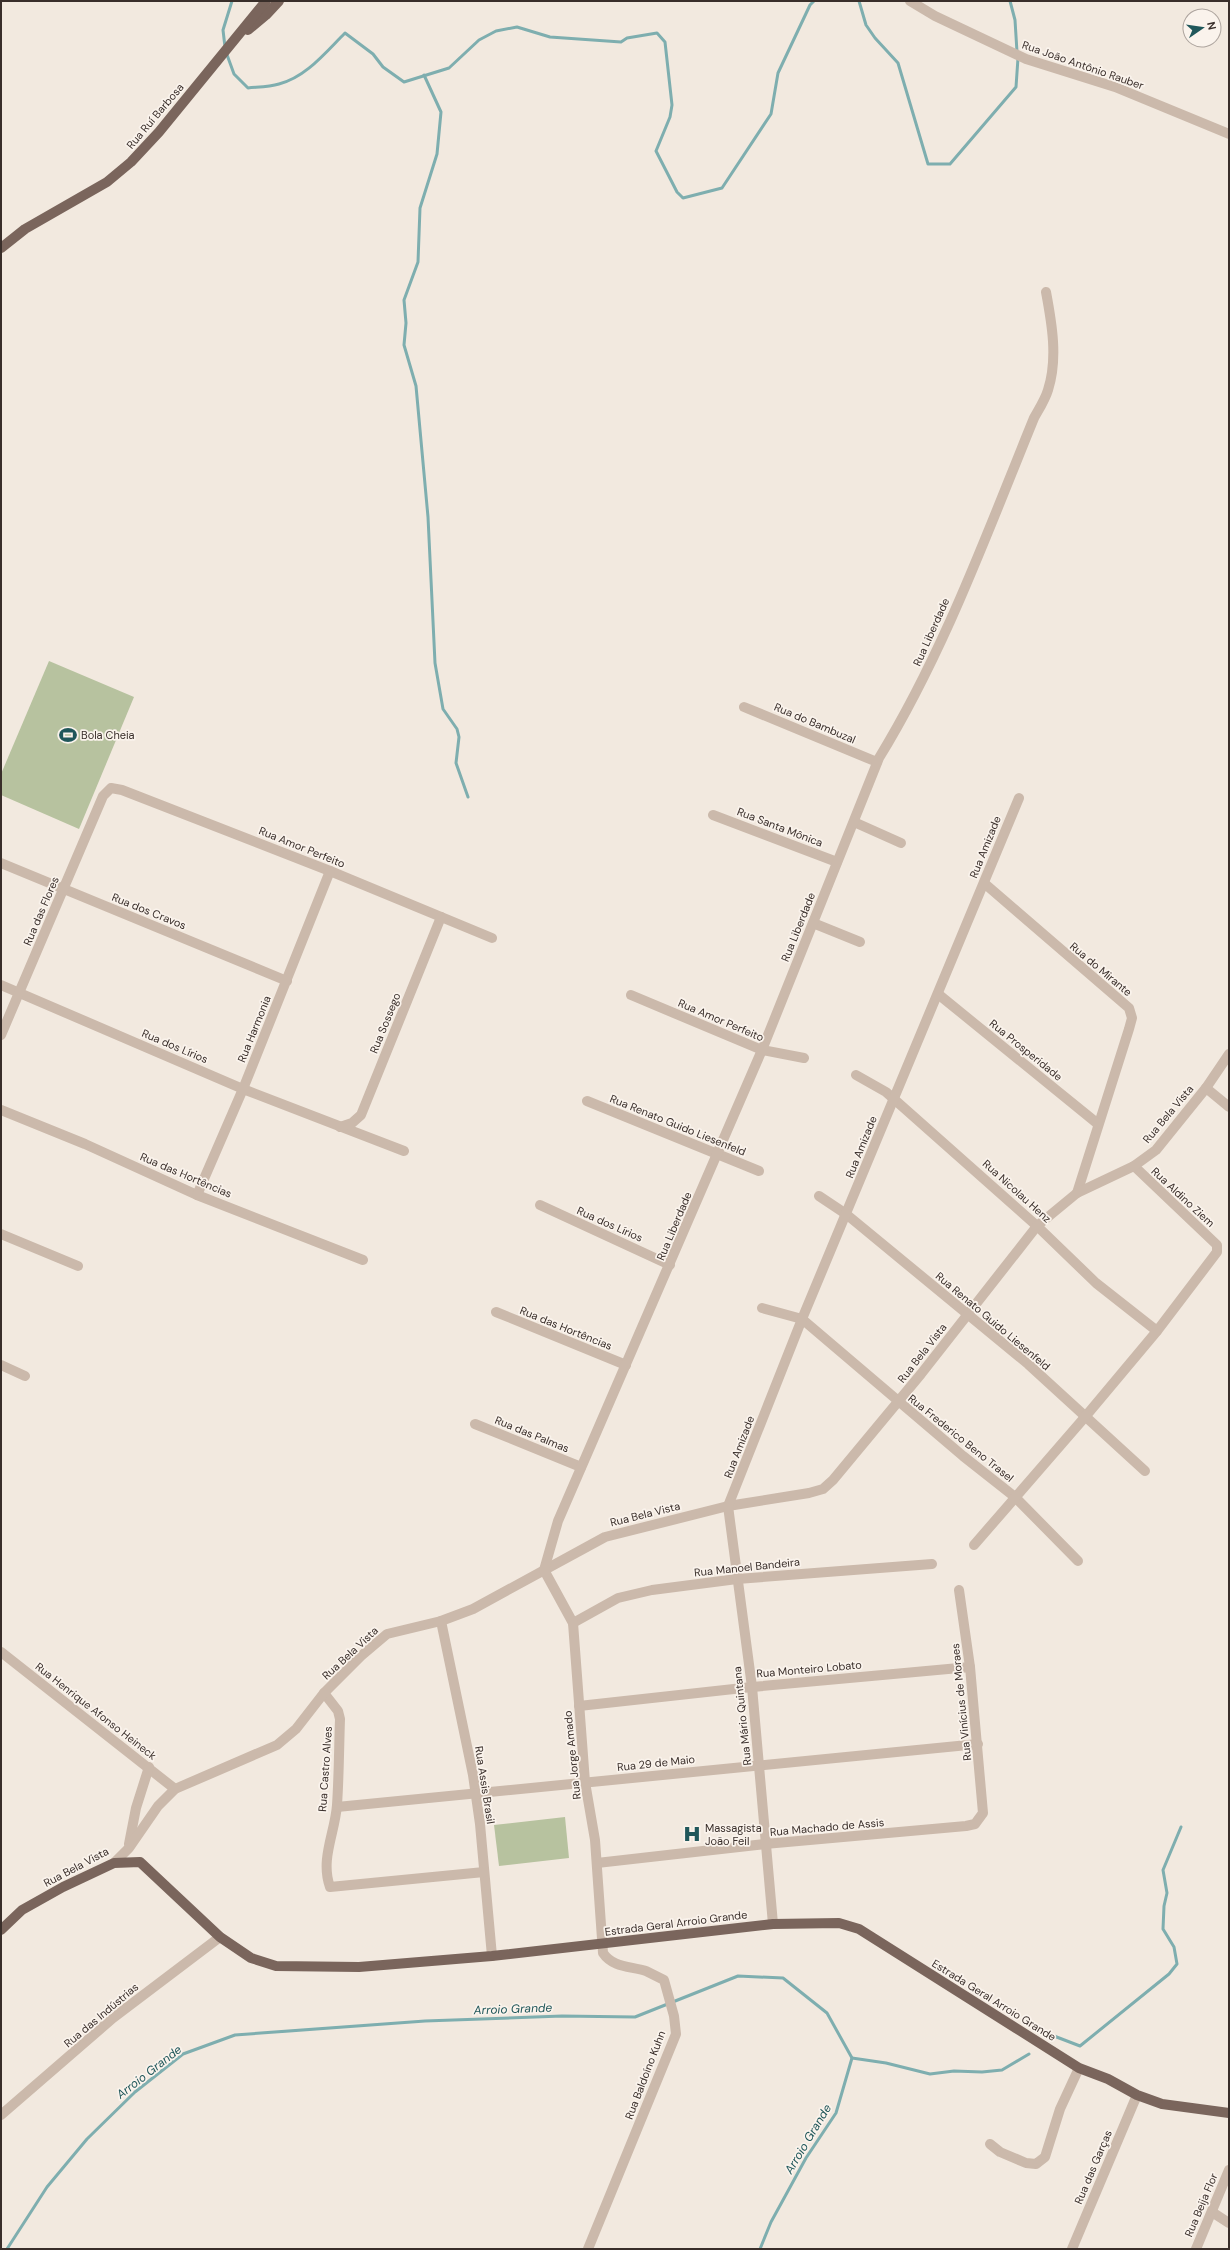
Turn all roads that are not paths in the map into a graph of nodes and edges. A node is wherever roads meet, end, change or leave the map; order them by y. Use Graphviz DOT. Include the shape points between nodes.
graph roads {
  1 [pos="266,1"];
  2 [pos="279,1"];
  3 [pos="910,1"];
  4 [pos="234,42"];
  5 [pos="1229,134"];
  6 [pos="1,248"];
  7 [pos="1046,292"];
  8 [pos="744,707"];
  9 [pos="877,762"];
  10 [pos="103,796"];
  11 [pos="1019,798"];
  12 [pos="713,815"];
  13 [pos="854,822"];
  14 [pos="901,843"];
  15 [pos="837,862"];
  16 [pos="1,863"];
  17 [pos="330,871"];
  18 [pos="984,883"];
  19 [pos="63,889"];
  20 [pos="441,917"];
  21 [pos="813,923"];
  22 [pos="492,938"];
  23 [pos="860,942"];
  24 [pos="287,981"];
  25 [pos="1,985"];
  26 [pos="19,993"];
  27 [pos="938,994"];
  28 [pos="631,995"];
  29 [pos="1,1035"];
  30 [pos="762,1050"];
  31 [pos="1229,1054"];
  32 [pos="804,1058"];
  33 [pos="856,1075"];
  34 [pos="1206,1088"];
  35 [pos="243,1089"];
  36 [pos="893,1099"];
  37 [pos="587,1101"];
  38 [pos="1229,1107"];
  39 [pos="1,1110"];
  40 [pos="1098,1124"];
  41 [pos="340,1127"];
  42 [pos="404,1151"];
  43 [pos="718,1155"];
  44 [pos="1134,1166"];
  45 [pos="759,1171"];
  46 [pos="1077,1193"];
  47 [pos="197,1195"];
  48 [pos="819,1196"];
  49 [pos="540,1205"];
  50 [pos="846,1214"];
  51 [pos="1037,1226"];
  52 [pos="1,1234"];
  53 [pos="363,1260"];
  54 [pos="670,1264"];
  55 [pos="78,1266"];
  56 [pos="762,1308"];
  57 [pos="496,1312"];
  58 [pos="967,1316"];
  59 [pos="802,1319"];
  60 [pos="1157,1331"];
  61 [pos="1,1365"];
  62 [pos="626,1365"];
  63 [pos="25,1376"];
  64 [pos="898,1402"];
  65 [pos="1085,1417"];
  66 [pos="475,1424"];
  67 [pos="581,1467"];
  68 [pos="1145,1471"];
  69 [pos="1015,1497"];
  70 [pos="728,1506"];
  71 [pos="974,1545"];
  72 [pos="1078,1561"];
  73 [pos="932,1564"];
  74 [pos="544,1570"];
  75 [pos="737,1579"];
  76 [pos="959,1590"];
  77 [pos="441,1621"];
  78 [pos="573,1623"];
  79 [pos="1,1652"];
  80 [pos="970,1667"];
  81 [pos="752,1687"];
  82 [pos="324,1693"];
  83 [pos="579,1706"];
  84 [pos="978,1744"];
  85 [pos="760,1765"];
  86 [pos="149,1767"];
  87 [pos="585,1782"];
  88 [pos="175,1789"];
  89 [pos="475,1794"];
  90 [pos="336,1807"];
  91 [pos="983,1813"];
  92 [pos="766,1844"];
  93 [pos="129,1848"];
  94 [pos="114,1863"];
  95 [pos="597,1863"];
  96 [pos="484,1872"];
  97 [pos="773,1924"];
  98 [pos="1,1930"];
  99 [pos="220,1937"];
  100 [pos="602,1944"];
  101 [pos="492,1956"];
  102 [pos="1079,2068"];
  103 [pos="1137,2095"];
  104 [pos="1229,2113"];
  105 [pos="1,2115"];
  106 [pos="990,2144"];
  107 [pos="1229,2170"];
  108 [pos="1212,2212"];
  109 [pos="1229,2222"];
  110 [pos="588,2249"];
  111 [pos="1072,2249"];
  112 [pos="1196,2249"];
  1 -- 4 [label="main road, Rua Ruí Barbosa"];
  2 -- 4 [label="main road, Rua Ruí Barbosa"];
  3 -- 5 [label="street, Rua João Antônio Rauber" via="1026,59 1115,87"];
  4 -- 6 [label="main road, Rua Ruí Barbosa" via="131,162 107,182 25,229"];
  7 -- 9 [label="street, Rua Liberdade" via="1052,324 1054,359 1048,391 1034,418 943,638 905,715"];
  8 -- 9 [label="street, Rua do Bambuzal"];
  9 -- 13 [label="street, Rua Liberdade"];
  10 -- 17 [label="street, Rua Amor Perfeito" via="111,788 122,790"];
  10 -- 19 [label="street, Rua das Flores"];
  11 -- 18 [label="street, Rua Amizade"];
  12 -- 15 [label="street, Rua Santa Mônica"];
  13 -- 14 [label="street"];
  13 -- 15 [label="street, Rua Liberdade"];
  15 -- 21 [label="street, Rua Liberdade"];
  16 -- 19 [label="street, Rua dos Cravos"];
  17 -- 20 [label="street, Rua Amor Perfeito"];
  17 -- 24 [label="street, Rua Harmonia"];
  18 -- 27 [label="street, Rua Amizade"];
  18 -- 40 [label="street, Rua do Mirante" via="1129,1008 1132,1018"];
  19 -- 24 [label="street, Rua dos Cravos"];
  19 -- 26 [label="street, Rua das Flores"];
  20 -- 22 [label="street, Rua Amor Perfeito"];
  20 -- 41 [label="street, Rua Sossego" via="361,1115 352,1123"];
  21 -- 23 [label="street"];
  21 -- 30 [label="street, Rua Liberdade"];
  24 -- 35 [label="street, Rua Harmonia"];
  25 -- 26 [label="street, Rua dos Lírios"];
  26 -- 29 [label="street, Rua das Flores"];
  26 -- 35 [label="street, Rua dos Lírios"];
  27 -- 36 [label="street, Rua Amizade"];
  27 -- 40 [label="street, Rua Prosperidade"];
  28 -- 30 [label="street, Rua Amor Perfeito"];
  30 -- 32 [label="street, Rua Amor Perfeito"];
  30 -- 43 [label="street, Rua Liberdade"];
  31 -- 34 [label="street, Rua Bela Vista"];
  33 -- 36 [label="street, Rua Nicolau Henz" via="886,1092"];
  34 -- 38 [label="street"];
  34 -- 44 [label="street, Rua Bela Vista" via="1156,1150"];
  35 -- 41 [label="street, Rua dos Lírios"];
  35 -- 47 [label="street, Rua Harmonia"];
  36 -- 50 [label="street, Rua Amizade"];
  36 -- 51 [label="street, Rua Nicolau Henz"];
  37 -- 43 [label="street, Rua Renato Guido Liesenfeld"];
  39 -- 47 [label="street, Rua das Hortências" via="85,1144"];
  40 -- 46 [label="street, Rua do Mirante"];
  41 -- 42 [label="street, Rua dos Lírios"];
  43 -- 45 [label="street, Rua Renato Guido Liesenfeld"];
  43 -- 54 [label="street, Rua Liberdade"];
  44 -- 46 [label="street, Rua Bela Vista"];
  44 -- 60 [label="street, Rua Aldino Ziem" via="1217,1245 1213,1260"];
  46 -- 51 [label="street, Rua Bela Vista"];
  47 -- 53 [label="street, Rua das Hortências"];
  48 -- 50 [label="street, Rua Renato Guido Liesenfeld"];
  49 -- 54 [label="street, Rua dos Lírios"];
  50 -- 58 [label="street, Rua Renato Guido Liesenfeld"];
  50 -- 59 [label="street, Rua Amizade"];
  51 -- 58 [label="street, Rua Bela Vista"];
  51 -- 60 [label="street, Rua Nicolau Henz" via="1096,1283"];
  52 -- 55 [label="street"];
  54 -- 62 [label="street, Rua Liberdade"];
  56 -- 59 [label="street, Rua Frederico Beno Trasel"];
  57 -- 62 [label="street, Rua das Hortências"];
  58 -- 64 [label="street, Rua Bela Vista"];
  58 -- 65 [label="street, Rua Renato Guido Liesenfeld" via="1028,1364"];
  59 -- 64 [label="street, Rua Frederico Beno Trasel"];
  59 -- 70 [label="street, Rua Amizade"];
  60 -- 65 [label="street"];
  61 -- 63 [label="street"];
  62 -- 67 [label="street, Rua Liberdade"];
  64 -- 69 [label="street, Rua Frederico Beno Trasel"];
  64 -- 70 [label="street, Rua Bela Vista" via="823,1489"];
  65 -- 68 [label="street, Rua Renato Guido Liesenfeld"];
  65 -- 69 [label="street"];
  66 -- 67 [label="street, Rua das Palmas"];
  67 -- 74 [label="street, Rua Liberdade" via="558,1521"];
  69 -- 71 [label="street"];
  69 -- 72 [label="street, Rua Frederico Beno Trasel"];
  70 -- 74 [label="street, Rua Bela Vista" via="605,1537"];
  70 -- 75 [label="street, Rua Mário Quintana"];
  73 -- 75 [label="street, Rua Manoel Bandeira"];
  74 -- 77 [label="street, Rua Bela Vista" via="473,1609"];
  74 -- 78 [label="street, Rua Jorge Amado"];
  75 -- 78 [label="street, Rua Manoel Bandeira" via="652,1590 618,1598"];
  75 -- 81 [label="street, Rua Mário Quintana"];
  76 -- 80 [label="street, Rua Vinícius de Moraes"];
  77 -- 82 [label="street, Rua Bela Vista" via="387,1634"];
  77 -- 89 [label="street, Rua Assis Brasil"];
  78 -- 83 [label="street, Rua Jorge Amado"];
  79 -- 86 [label="street, Rua Henrique Afonso Heineck"];
  80 -- 81 [label="street, Rua Monteiro Lobato"];
  80 -- 84 [label="street, Rua Vinícius de Moraes"];
  81 -- 83 [label="street, Rua Monteiro Lobato"];
  81 -- 85 [label="street, Rua Mário Quintana"];
  82 -- 88 [label="street, Rua Bela Vista" via="296,1729 277,1745"];
  82 -- 90 [label="street, Rua Castro Alves" via="338,1711 340,1719"];
  83 -- 87 [label="street, Rua Jorge Amado"];
  84 -- 85 [label="street, Rua 29 de Maio"];
  84 -- 91 [label="street, Rua Vinícius de Moraes"];
  85 -- 87 [label="street, Rua 29 de Maio"];
  85 -- 92 [label="street, Rua Mário Quintana"];
  86 -- 88 [label="street, Rua Henrique Afonso Heineck"];
  86 -- 93 [label="street" via="136,1808"];
  87 -- 89 [label="street, Rua 29 de Maio"];
  87 -- 95 [label="street, Rua Jorge Amado"];
  88 -- 93 [label="street, Rua Bela Vista" via="158,1806"];
  89 -- 90 [label="street, Rua 29 de Maio"];
  89 -- 96 [label="street, Rua Assis Brasil"];
  90 -- 96 [label="street, Rua Castro Alves" via="326,1865 330,1887"];
  91 -- 92 [label="street, Rua Machado de Assis" via="975,1824 966,1826"];
  92 -- 95 [label="street, Rua Machado de Assis"];
  92 -- 97 [label="street, Rua Mário Quintana"];
  93 -- 94 [label="street, Rua Bela Vista"];
  94 -- 98 [label="main road, Rua Bela Vista" via="22,1910"];
  94 -- 99 [label="main road, Estrada Geral Arroio Grande" via="140,1862"];
  95 -- 100 [label="street, Rua Jorge Amado"];
  96 -- 101 [label="street, Rua Assis Brasil"];
  97 -- 100 [label="main road, Estrada Geral Arroio Grande"];
  97 -- 102 [label="main road, Estrada Geral Arroio Grande" via="839,1923 859,1929"];
  99 -- 101 [label="main road, Estrada Geral Arroio Grande" via="251,1958 276,1966 359,1968"];
  99 -- 105 [label="street, Rua das Indústrias" via="113,2018"];
  100 -- 101 [label="main road, Estrada Geral Arroio Grande"];
  100 -- 110 [label="street, Rua Baldoíno Kuhn" via="603,1953 608,1961 645,1971 664,1980 676,2034"];
  102 -- 103 [label="main road, Estrada Geral Arroio Grande" via="1108,2078"];
  102 -- 106 [label="street" via="1060,2109 1045,2157 1036,2164 1026,2163 1000,2152"];
  103 -- 104 [label="main road, Estrada Geral Arroio Grande" via="1162,2104"];
  103 -- 111 [label="street, Rua das Garças"];
  107 -- 108 [label="street, Rua Beija Flor"];
  108 -- 109 [label="street"];
  108 -- 112 [label="street, Rua Beija Flor"];
}
